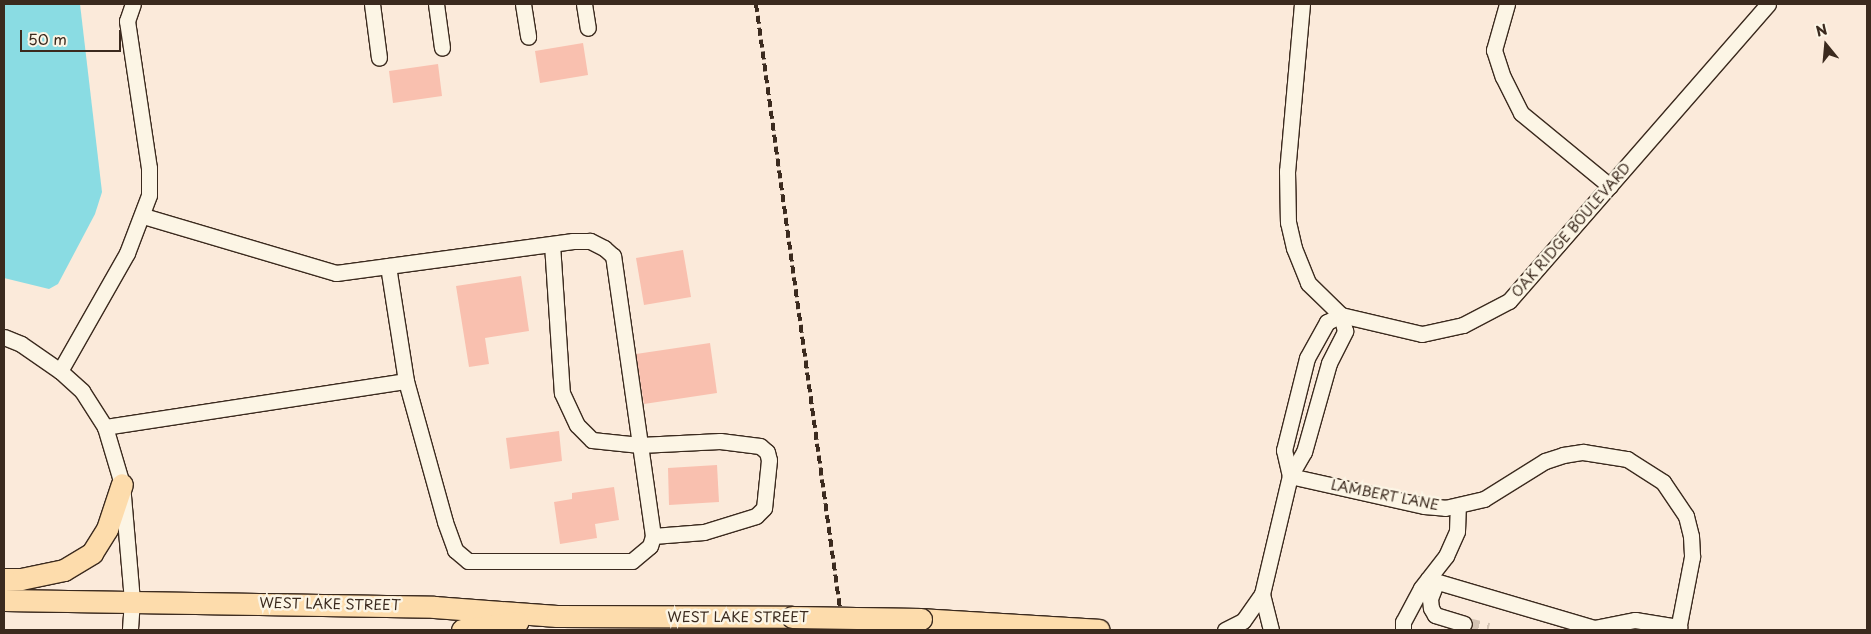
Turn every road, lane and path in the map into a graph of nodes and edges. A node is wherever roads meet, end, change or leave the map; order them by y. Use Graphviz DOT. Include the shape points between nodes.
graph roads {
  1 [pos="133,4"];
  2 [pos="372,4"];
  3 [pos="436,4"];
  4 [pos="523,4"];
  5 [pos="584,4"];
  6 [pos="1302,4"];
  7 [pos="1507,4"];
  8 [pos="1768,4"];
  9 [pos="588,28"];
  10 [pos="528,37"];
  11 [pos="442,48"];
  12 [pos="379,58"];
  13 [pos="1610,186"];
  14 [pos="144,216"];
  15 [pos="552,244"];
  16 [pos="388,266"];
  17 [pos="1341,315"];
  18 [pos="4,337"];
  19 [pos="60,371"];
  20 [pos="406,381"];
  21 [pos="105,426"];
  22 [pos="640,445"];
  23 [pos="1290,476"];
  24 [pos="122,484"];
  25 [pos="1458,506"];
  26 [pos="653,536"];
  27 [pos="4,579"];
  28 [pos="1432,581"];
  29 [pos="1262,594"];
  30 [pos="4,600"];
  31 [pos="132,600"];
  32 [pos="557,616"];
  33 [pos="1464,624"];
  34 [pos="1606,628"];
  35 [pos="1678,629"];
  36 [pos="130,630"];
  37 [pos="462,630"];
  38 [pos="1099,630"];
  39 [pos="1225,630"];
  40 [pos="1271,630"];
  41 [pos="1403,630"];
  1 -- 14 [label="street" via="128,21 149,168 149,195"];
  2 -- 12 [label="street"];
  3 -- 11 [label="street"];
  4 -- 10 [label="street"];
  5 -- 9 [label="street"];
  6 -- 17 [label="street" via="1287,171 1288,222 1308,282"];
  7 -- 13 [label="street" via="1494,50 1521,113"];
  8 -- 13 [label="street, OAK RIDGE BOULEVARD"];
  13 -- 17 [label="street, OAK RIDGE BOULEVARD" via="1509,301 1463,325 1422,334"];
  14 -- 16 [label="street" via="336,273"];
  14 -- 19 [label="street" via="127,253"];
  15 -- 16 [label="street"];
  15 -- 22 [label="street" via="562,393 568,409 592,440"];
  15 -- 22 [label="street" via="590,242 613,256"];
  16 -- 20 [label="street"];
  17 -- 23 [label="street" via="1345,331 1329,363 1304,452"];
  17 -- 23 [label="street" via="1327,322 1307,358 1284,450"];
  18 -- 19 [label="street" via="33,351"];
  19 -- 21 [label="street" via="82,391"];
  20 -- 21 [label="street"];
  20 -- 26 [label="street" via="445,522 455,550 468,561 632,561 650,546"];
  21 -- 24 [label="street"];
  22 -- 26 [label="street"];
  22 -- 26 [label="street" via="720,441 760,446 767,452 769,460 764,508 756,516 704,532"];
  23 -- 25 [label="street, LAMBERT LANE" via="1424,506"];
  23 -- 29 [label="street"];
  24 -- 27 [label="highway" via="107,529 92,553 64,570 21,579"];
  24 -- 31 [label="street"];
  25 -- 28 [label="street" via="1457,531"];
  25 -- 35 [label="street, LAMBERT LANE" via="1484,499 1545,461 1563,455 1605,454 1646,469 1676,498 1691,536 1692,557"];
  28 -- 33 [label="street" via="1431,608 1436,615"];
  28 -- 34 [label="street" via="1594,628"];
  28 -- 41 [label="street" via="1403,622"];
  29 -- 39 [label="street" via="1243,620"];
  29 -- 40 [label="street"];
  30 -- 31 [label="highway, WEST LAKE STREET"];
  31 -- 32 [label="highway, WEST LAKE STREET" via="434,607"];
  31 -- 36 [label="street"];
  32 -- 37 [label="highway, WEST LAKE STREET"];
  32 -- 38 [label="highway, WEST LAKE STREET, bridge" via="922,619"];
  34 -- 35 [label="street" via="1634,620"];
}
